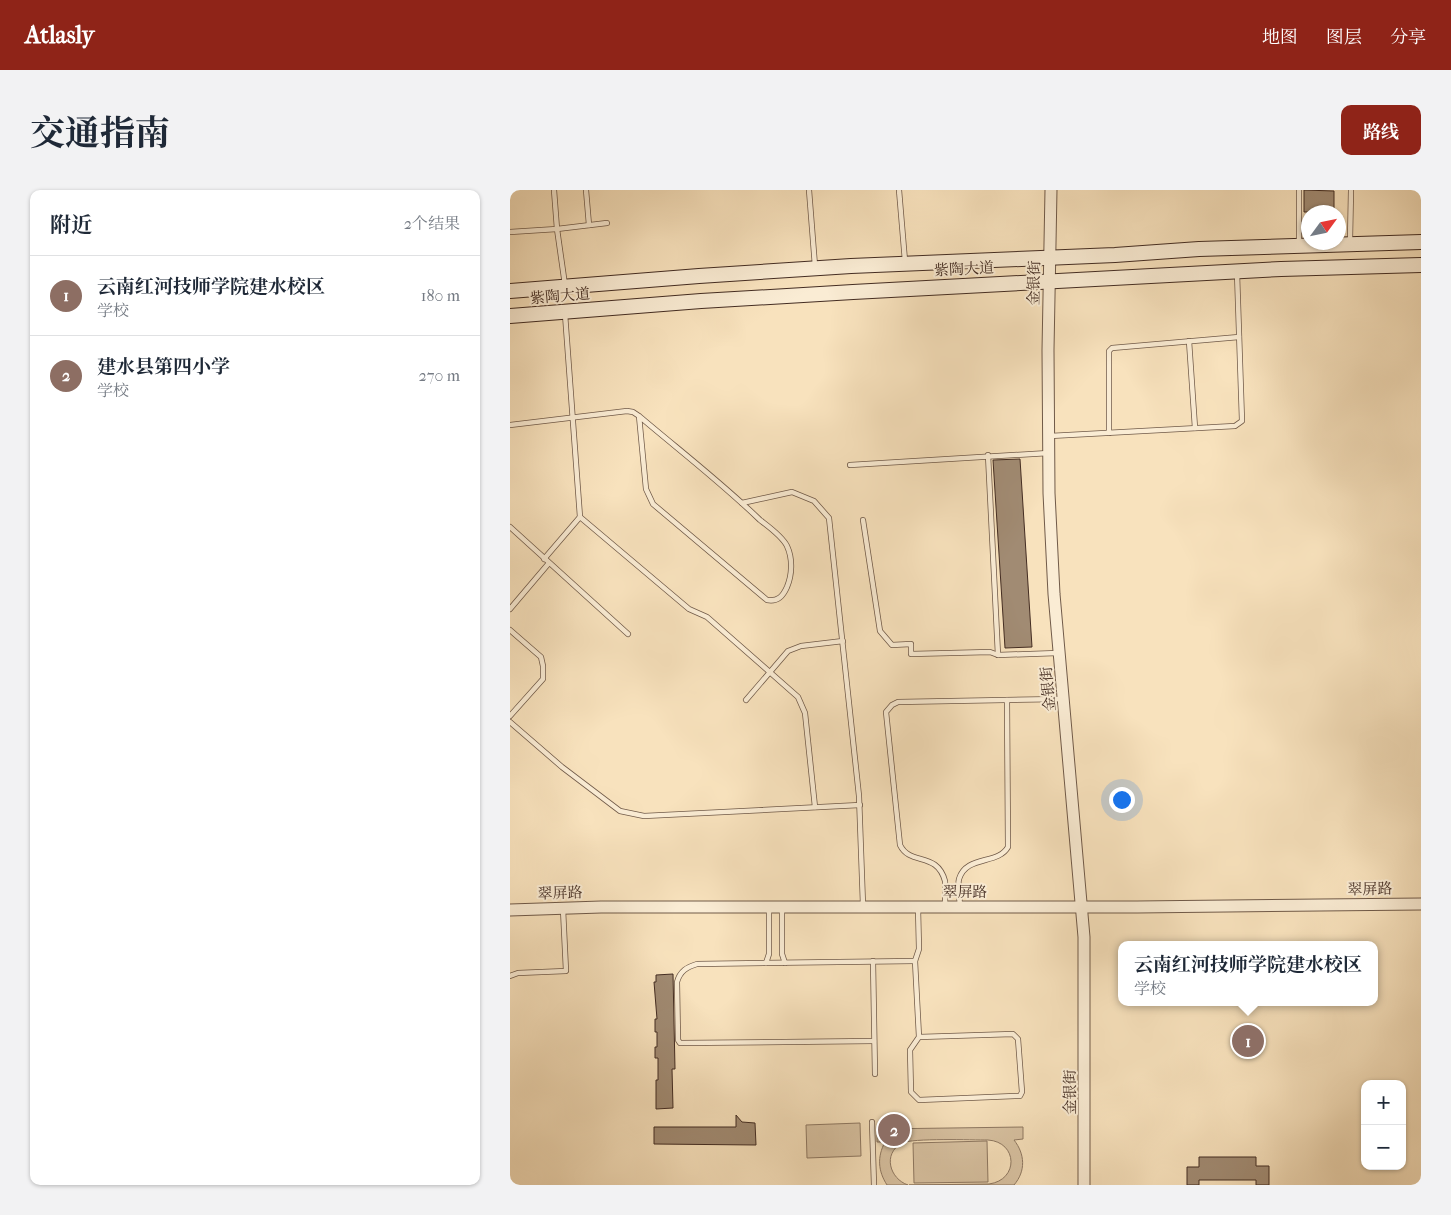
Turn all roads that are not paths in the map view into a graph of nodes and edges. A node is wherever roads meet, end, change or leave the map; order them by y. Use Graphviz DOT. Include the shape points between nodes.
graph roads {
  1 [pos="554,190"];
  2 [pos="586,190"];
  3 [pos="809,190"];
  4 [pos="899,190"];
  5 [pos="1051,190"];
  6 [pos="1299,190"];
  7 [pos="1350,190"];
  8 [pos="608,223"];
  9 [pos="589,225"];
  10 [pos="557,229"];
  11 [pos="510,232"];
  12 [pos="1421,242"];
  13 [pos="1350,244"];
  14 [pos="1299,246"];
  15 [pos="1050,257"];
  16 [pos="905,264"];
  17 [pos="1421,265"];
  18 [pos="815,268"];
  19 [pos="1237,272"];
  20 [pos="1049,281"];
  21 [pos="565,286"];
  22 [pos="510,291"];
  23 [pos="565,312"];
  24 [pos="510,316"];
  25 [pos="1239,336"];
  26 [pos="1189,341"];
  27 [pos="638,416"];
  28 [pos="573,417"];
  29 [pos="510,425"];
  30 [pos="1195,428"];
  31 [pos="1109,433"];
  32 [pos="1048,436"];
  33 [pos="1048,453"];
  34 [pos="988,455"];
  35 [pos="850,465"];
  36 [pos="742,502"];
  37 [pos="580,517"];
  38 [pos="863,520"];
  39 [pos="510,527"];
  40 [pos="544,559"];
  41 [pos="548,563"];
  42 [pos="510,609"];
  43 [pos="510,630"];
  44 [pos="628,634"];
  45 [pos="843,640"];
  46 [pos="1060,653"];
  47 [pos="998,655"];
  48 [pos="770,672"];
  49 [pos="1064,698"];
  50 [pos="746,700"];
  51 [pos="1007,700"];
  52 [pos="510,716"];
  53 [pos="510,722"];
  54 [pos="860,805"];
  55 [pos="815,807"];
  56 [pos="1421,904"];
  57 [pos="768,907"];
  58 [pos="782,907"];
  59 [pos="863,907"];
  60 [pos="918,907"];
  61 [pos="945,907"];
  62 [pos="960,907"];
  63 [pos="1082,907"];
  64 [pos="563,908"];
  65 [pos="510,910"];
  66 [pos="873,961"];
  67 [pos="914,961"];
  68 [pos="786,962"];
  69 [pos="766,963"];
  70 [pos="510,976"];
  71 [pos="919,1037"];
  72 [pos="874,1041"];
  73 [pos="875,1074"];
  74 [pos="872,1122"];
  75 [pos="874,1185"];
  76 [pos="1084,1185"];
  1 -- 10 [label="lane"];
  2 -- 9 [label="lane"];
  3 -- 18 [label="lane"];
  4 -- 16 [label="lane"];
  5 -- 15 [label="street, 金银街"];
  6 -- 14 [label="lane"];
  7 -- 13 [label="lane"];
  8 -- 9 [label="lane"];
  9 -- 10 [label="lane"];
  10 -- 11 [label="lane"];
  10 -- 21 [label="lane"];
  12 -- 13 [label="main road, 紫陶大道"];
  13 -- 14 [label="main road, 紫陶大道"];
  14 -- 15 [label="main road, 紫陶大道"];
  15 -- 16 [label="main road, 紫陶大道"];
  15 -- 20 [label="street, 金银街"];
  16 -- 18 [label="main road, 紫陶大道"];
  17 -- 19 [label="main road, 紫陶大道"];
  18 -- 21 [label="main road, 紫陶大道"];
  19 -- 20 [label="main road, 紫陶大道"];
  19 -- 25 [label="lane"];
  20 -- 23 [label="main road, 紫陶大道"];
  20 -- 32 [label="street, 金银街"];
  21 -- 22 [label="main road, 紫陶大道"];
  23 -- 24 [label="main road, 紫陶大道"];
  23 -- 28 [label="lane"];
  25 -- 26 [label="lane"];
  25 -- 30 [label="lane" via="1242,421 1235,426"];
  26 -- 30 [label="lane"];
  26 -- 31 [label="lane" via="1112,348 1109,351"];
  27 -- 28 [label="lane" via="627,411"];
  27 -- 36 [label="lane"];
  27 -- 36 [label="lane" via="646,489 653,504 767,600 775,600 784,594 792,571 788,550 784,541"];
  28 -- 29 [label="lane"];
  28 -- 37 [label="lane"];
  30 -- 31 [label="lane"];
  31 -- 32 [label="lane"];
  32 -- 33 [label="street, 金银街"];
  33 -- 34 [label="lane"];
  33 -- 46 [label="street, 金银街" via="1052,568"];
  34 -- 35 [label="lane"];
  34 -- 47 [label="lane"];
  36 -- 45 [label="lane" via="792,492 814,501 830,518"];
  37 -- 40 [label="lane"];
  37 -- 48 [label="lane" via="688,609 706,617"];
  38 -- 47 [label="lane" via="880,631 888,642 892,645 911,644 911,654 990,652"];
  39 -- 40 [label="lane"];
  40 -- 41 [label="lane"];
  41 -- 42 [label="lane"];
  41 -- 44 [label="lane"];
  43 -- 52 [label="lane" via="541,658 543,672 542,679"];
  45 -- 48 [label="lane" via="792,649"];
  45 -- 54 [label="lane"];
  46 -- 47 [label="lane"];
  46 -- 49 [label="street, 金银街"];
  48 -- 50 [label="lane"];
  48 -- 55 [label="lane" via="798,697 803,707"];
  49 -- 51 [label="lane"];
  49 -- 63 [label="street, 金银街"];
  51 -- 61 [label="lane" via="898,702 886,712 900,845 907,854 931,861 941,872 945,883"];
  51 -- 62 [label="lane" via="1008,848 1002,855 980,860 963,872"];
  53 -- 55 [label="lane" via="562,767 628,814 644,816"];
  54 -- 55 [label="lane"];
  54 -- 59 [label="lane"];
  56 -- 63 [label="street, 翠屏路"];
  57 -- 58 [label="street, 翠屏路"];
  57 -- 64 [label="street, 翠屏路"];
  57 -- 69 [label="lane" via="769,954"];
  58 -- 59 [label="street, 翠屏路"];
  58 -- 68 [label="lane" via="782,954"];
  59 -- 60 [label="street, 翠屏路"];
  60 -- 61 [label="street, 翠屏路"];
  60 -- 67 [label="lane" via="918,949"];
  61 -- 62 [label="street, 翠屏路"];
  62 -- 63 [label="street, 翠屏路"];
  63 -- 76 [label="street, 金银街" via="1085,973"];
  64 -- 65 [label="street, 翠屏路"];
  64 -- 70 [label="lane" via="566,971"];
  66 -- 67 [label="lane"];
  66 -- 68 [label="lane"];
  66 -- 72 [label="lane"];
  67 -- 71 [label="lane"];
  68 -- 69 [label="lane"];
  69 -- 72 [label="lane" via="697,964 682,972 677,982 680,1043"];
  71 -- 71 [label="lane" via="1013,1034 1018,1039 1020,1096 919,1100 911,1092 910,1050"];
  72 -- 73 [label="lane"];
  74 -- 75 [label="lane"];
}
